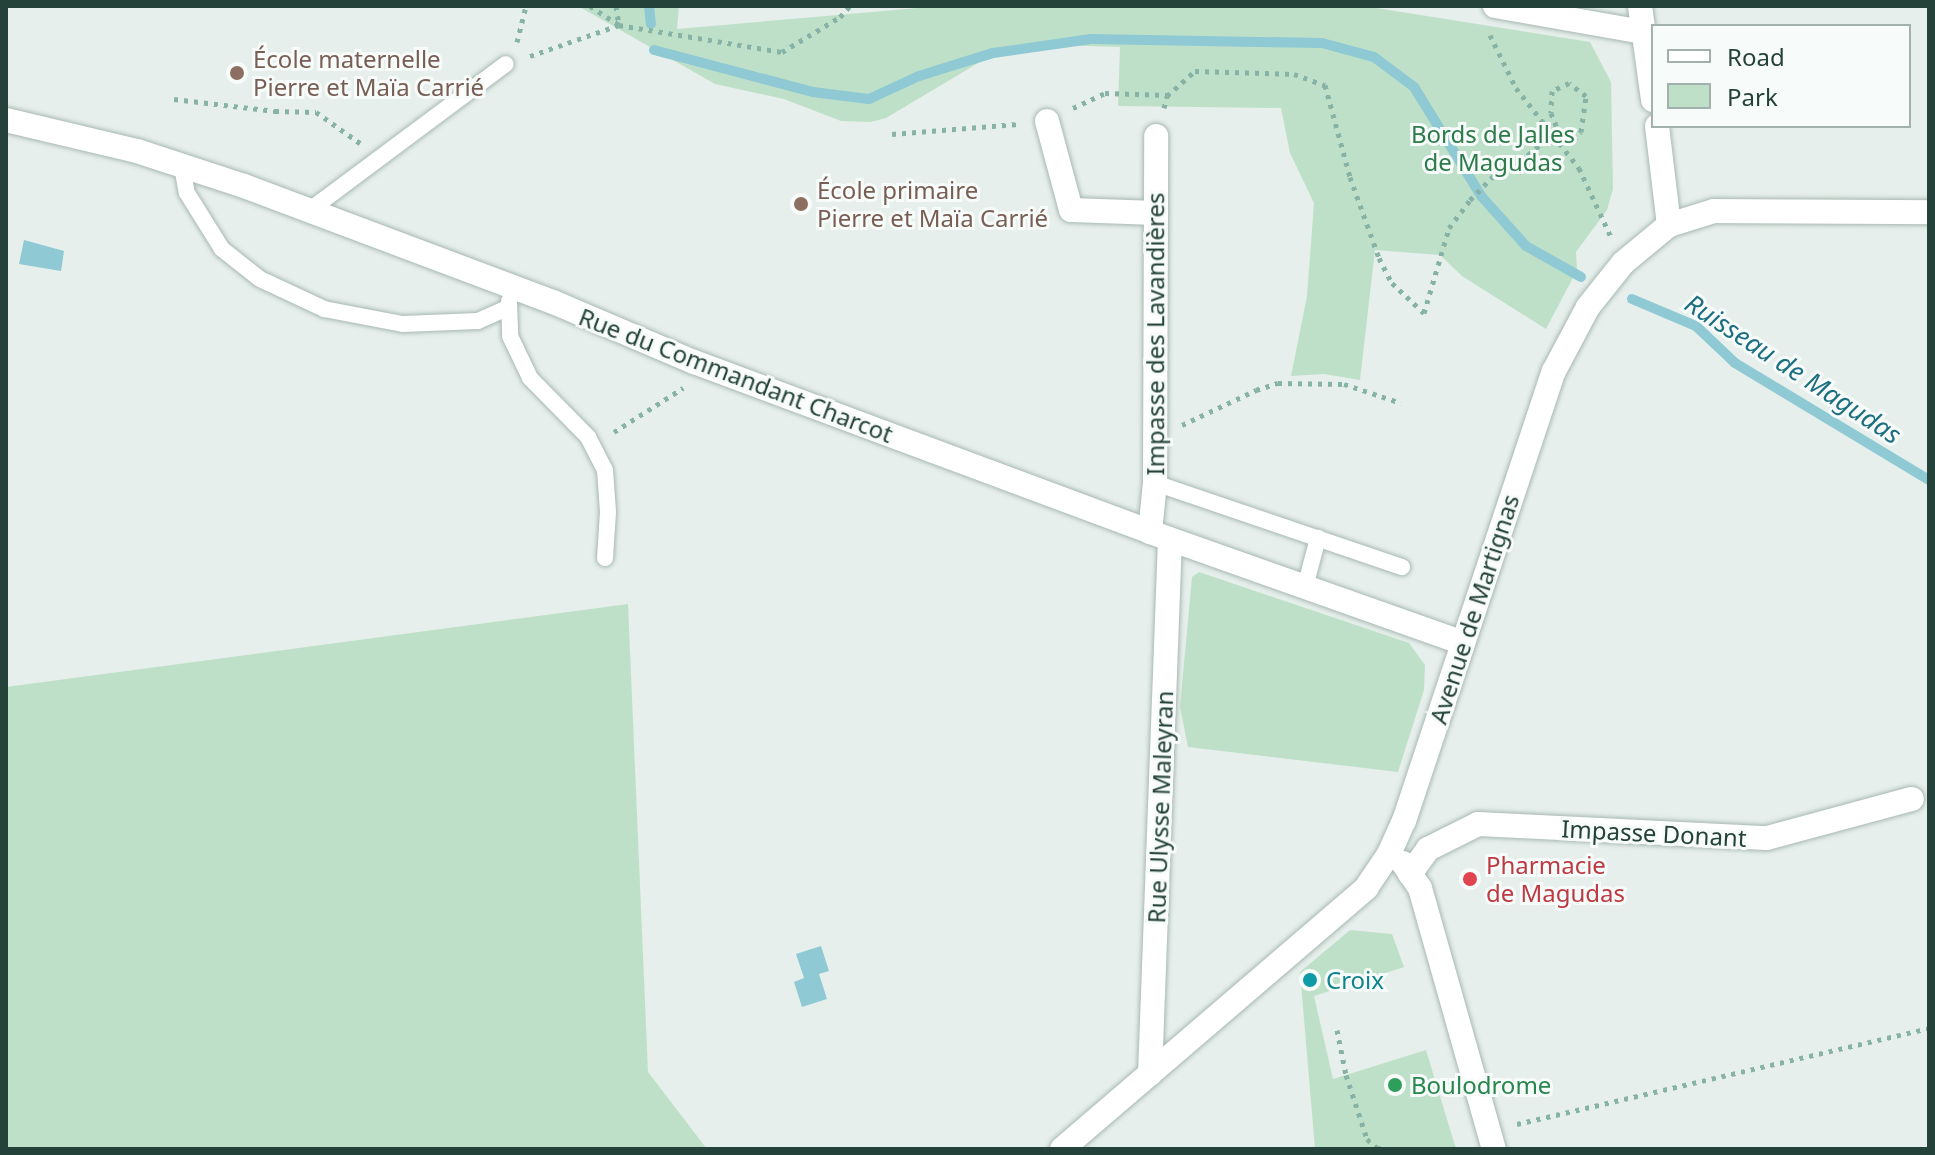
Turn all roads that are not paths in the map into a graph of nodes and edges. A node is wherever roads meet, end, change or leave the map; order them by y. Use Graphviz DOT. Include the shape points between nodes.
graph roads {
  1 [pos="1640,6"];
  2 [pos="1491,16"];
  3 [pos="1643,32"];
  4 [pos="506,64"];
  5 [pos="1651,86"];
  6 [pos="6,120"];
  7 [pos="1047,121"];
  8 [pos="1657,128"];
  9 [pos="1156,136"];
  10 [pos="182,166"];
  11 [pos="310,210"];
  12 [pos="1929,212"];
  13 [pos="1156,213"];
  14 [pos="1669,225"];
  15 [pos="510,298"];
  16 [pos="1155,483"];
  17 [pos="1160,536"];
  18 [pos="1318,538"];
  19 [pos="605,558"];
  20 [pos="1402,567"];
  21 [pos="1305,587"];
  22 [pos="1463,643"];
  23 [pos="1912,799"];
  24 [pos="1389,854"];
  25 [pos="1410,874"];
  26 [pos="1150,1074"];
  27 [pos="1491,1140"];
  28 [pos="1062,1149"];
  1 -- 3 [label="street"];
  2 -- 3 [label="street"];
  3 -- 5 [label="street"];
  4 -- 11 [label="lane"];
  6 -- 10 [label="street, Rue du Commandant Charcot"];
  7 -- 13 [label="street" via="1071,210"];
  8 -- 14 [label="street"];
  9 -- 13 [label="street, Impasse des Lavandières"];
  10 -- 11 [label="street, Rue du Commandant Charcot"];
  10 -- 15 [label="lane" via="187,193 222,249 260,279 324,309 403,324 478,321"];
  11 -- 15 [label="street, Rue du Commandant Charcot"];
  12 -- 14 [label="street, Avenue de Martignas" via="1714,211"];
  13 -- 16 [label="street, Impasse des Lavandières"];
  14 -- 22 [label="street, Avenue de Martignas" via="1623,263 1588,307 1554,371"];
  15 -- 17 [label="street, Rue du Commandant Charcot"];
  15 -- 19 [label="lane" via="510,336 530,378 593,446 605,470"];
  16 -- 17 [label="street, Impasse des Lavandières"];
  16 -- 18 [label="lane"];
  17 -- 21 [label="street, Rue du Commandant Charcot"];
  17 -- 26 [label="street, Rue Ulysse Maleyran"];
  18 -- 20 [label="lane"];
  18 -- 21 [label="lane"];
  21 -- 22 [label="street, Rue du Commandant Charcot"];
  22 -- 24 [label="street, Avenue de Martignas"];
  23 -- 25 [label="street, Impasse Donant" via="1767,838 1478,824 1428,849"];
  24 -- 25 [label="street"];
  24 -- 26 [label="street, Avenue de Martignas" via="1366,888"];
  25 -- 27 [label="street" via="1420,888"];
  26 -- 28 [label="street, Avenue de Martignas"];
}
